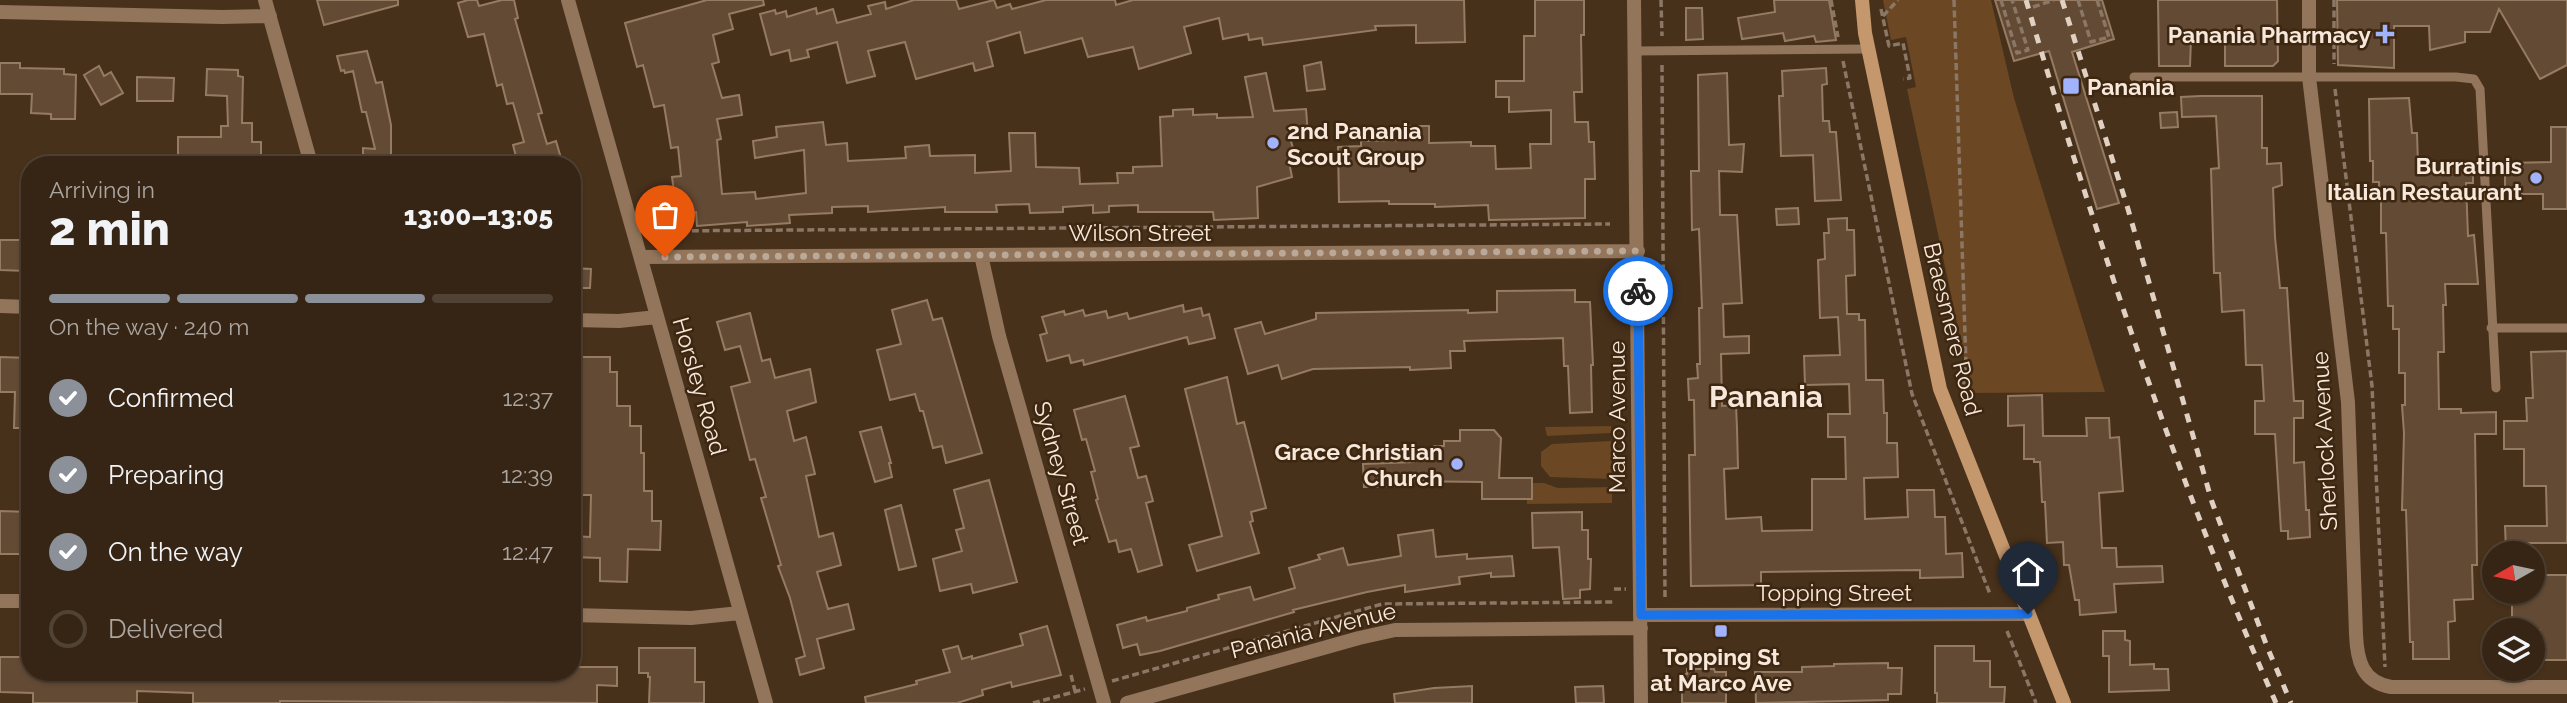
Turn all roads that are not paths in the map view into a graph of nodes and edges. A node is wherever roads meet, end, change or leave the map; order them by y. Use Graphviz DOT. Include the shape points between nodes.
graph roads {
  1 [pos="265,0"];
  2 [pos="568,0"];
  3 [pos="1851,0"];
  4 [pos="1862,0"];
  5 [pos="2308,0"];
  6 [pos="1635,2"];
  7 [pos="0,12"];
  8 [pos="270,16"];
  9 [pos="1864,33"];
  10 [pos="1868,49"];
  11 [pos="1636,51"];
  12 [pos="2309,77"];
  13 [pos="2134,78"];
  14 [pos="310,156"];
  15 [pos="1638,251"];
  16 [pos="981,255"];
  17 [pos="641,257"];
  18 [pos="0,306"];
  19 [pos="21,307"];
  20 [pos="657,317"];
  21 [pos="581,320"];
  22 [pos="2491,327"];
  23 [pos="2567,328"];
  24 [pos="2496,388"];
  25 [pos="0,601"];
  26 [pos="21,601"];
  27 [pos="740,613"];
  28 [pos="2028,614"];
  29 [pos="581,615"];
  30 [pos="1641,622"];
  31 [pos="2567,687"];
  32 [pos="766,703"];
  33 [pos="1104,703"];
  34 [pos="1127,703"];
  35 [pos="1641,703"];
  36 [pos="2064,703"];
  1 -- 8 [label="street"];
  2 -- 17 [label="street, Horsley Road"];
  3 -- 9 [label="street, Braesmere Road"];
  4 -- 9 [label="street, Braesmere Road"];
  5 -- 12 [label="street, Sherlock Avenue"];
  6 -- 11 [label="street, Marco Avenue"];
  7 -- 8 [label="street"];
  8 -- 14 [label="street"];
  9 -- 10 [label="street, Braesmere Road"];
  10 -- 11 [label="lane"];
  10 -- 28 [label="street, Braesmere Road" via="1932,362 1948,415"];
  11 -- 15 [label="street, Marco Avenue"];
  12 -- 13 [label="lane"];
  12 -- 22 [label="lane" via="2468,77 2478,84"];
  12 -- 31 [label="street, Sherlock Avenue" via="2348,402 2357,647 2362,668 2375,683 2387,687"];
  15 -- 16 [label="street, Wilson Street"];
  15 -- 30 [label="street, Marco Avenue"];
  16 -- 17 [label="street, Wilson Street"];
  16 -- 33 [label="street, Sydney Street" via="999,336"];
  17 -- 20 [label="street, Horsley Road"];
  18 -- 19 [label="street"];
  20 -- 21 [label="street"];
  20 -- 27 [label="street, Horsley Road"];
  22 -- 23 [label="lane"];
  22 -- 24 [label="lane"];
  25 -- 26 [label="street"];
  27 -- 29 [label="street" via="691,618"];
  27 -- 32 [label="street, Horsley Road"];
  28 -- 30 [label="street, Topping Street" via="1666,615"];
  28 -- 36 [label="street, Braesmere Road"];
  30 -- 34 [label="street, Panania Avenue" via="1395,630"];
  30 -- 35 [label="street, Marco Avenue"];
}
